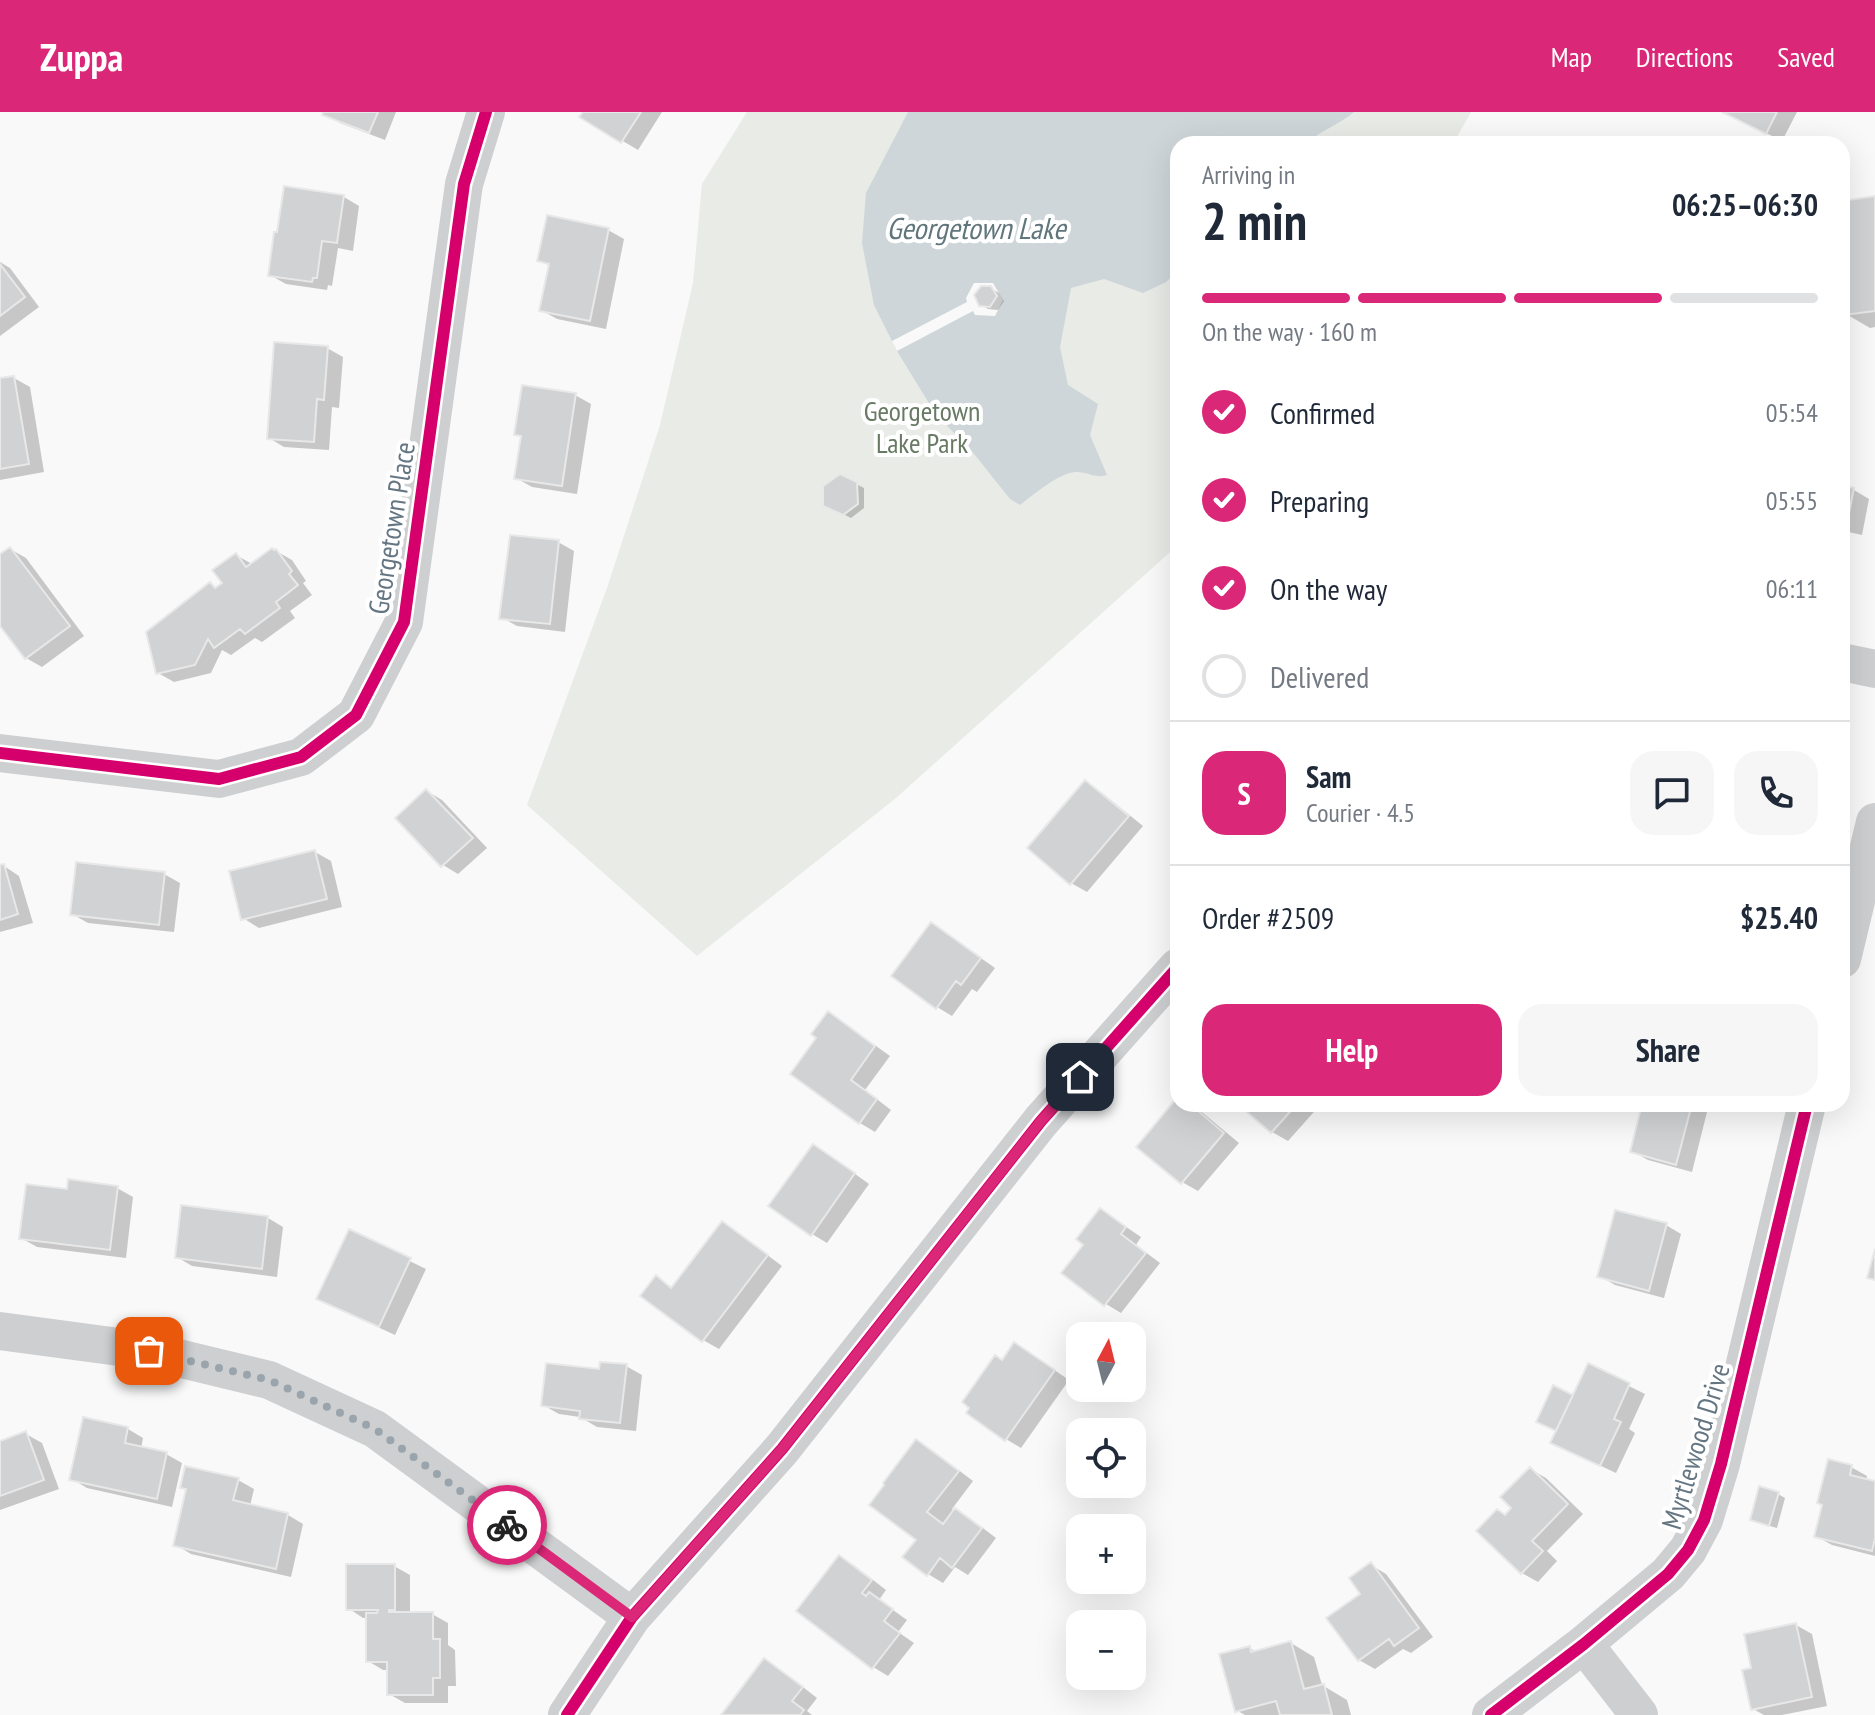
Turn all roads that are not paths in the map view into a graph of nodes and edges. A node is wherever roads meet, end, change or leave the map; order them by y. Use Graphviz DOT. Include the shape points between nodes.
graph roads {
  1 [pos="486,112"];
  2 [pos="1850,664"];
  3 [pos="1875,669"];
  4 [pos="0,753"];
  5 [pos="1875,822"];
  6 [pos="1850,926"];
  7 [pos="1170,976"];
  8 [pos="1805,1112"];
  9 [pos="0,1331"];
  10 [pos="632,1617"];
  11 [pos="1584,1644"];
  12 [pos="567,1715"];
  13 [pos="1491,1715"];
  14 [pos="1639,1715"];
  1 -- 4 [label="street, Georgetown Place" via="464,184 404,622 356,715 301,757 219,779"];
  2 -- 3 [label="street"];
  5 -- 6 [label="street"];
  7 -- 10 [label="street" via="1041,1121 782,1449"];
  8 -- 11 [label="street, Myrtlewood Drive" via="1704,1520 1668,1574"];
  9 -- 10 [label="street" via="149,1351 269,1380 375,1429"];
  10 -- 12 [label="street"];
  11 -- 13 [label="street, Myrtlewood Drive"];
  11 -- 14 [label="street"];
}
